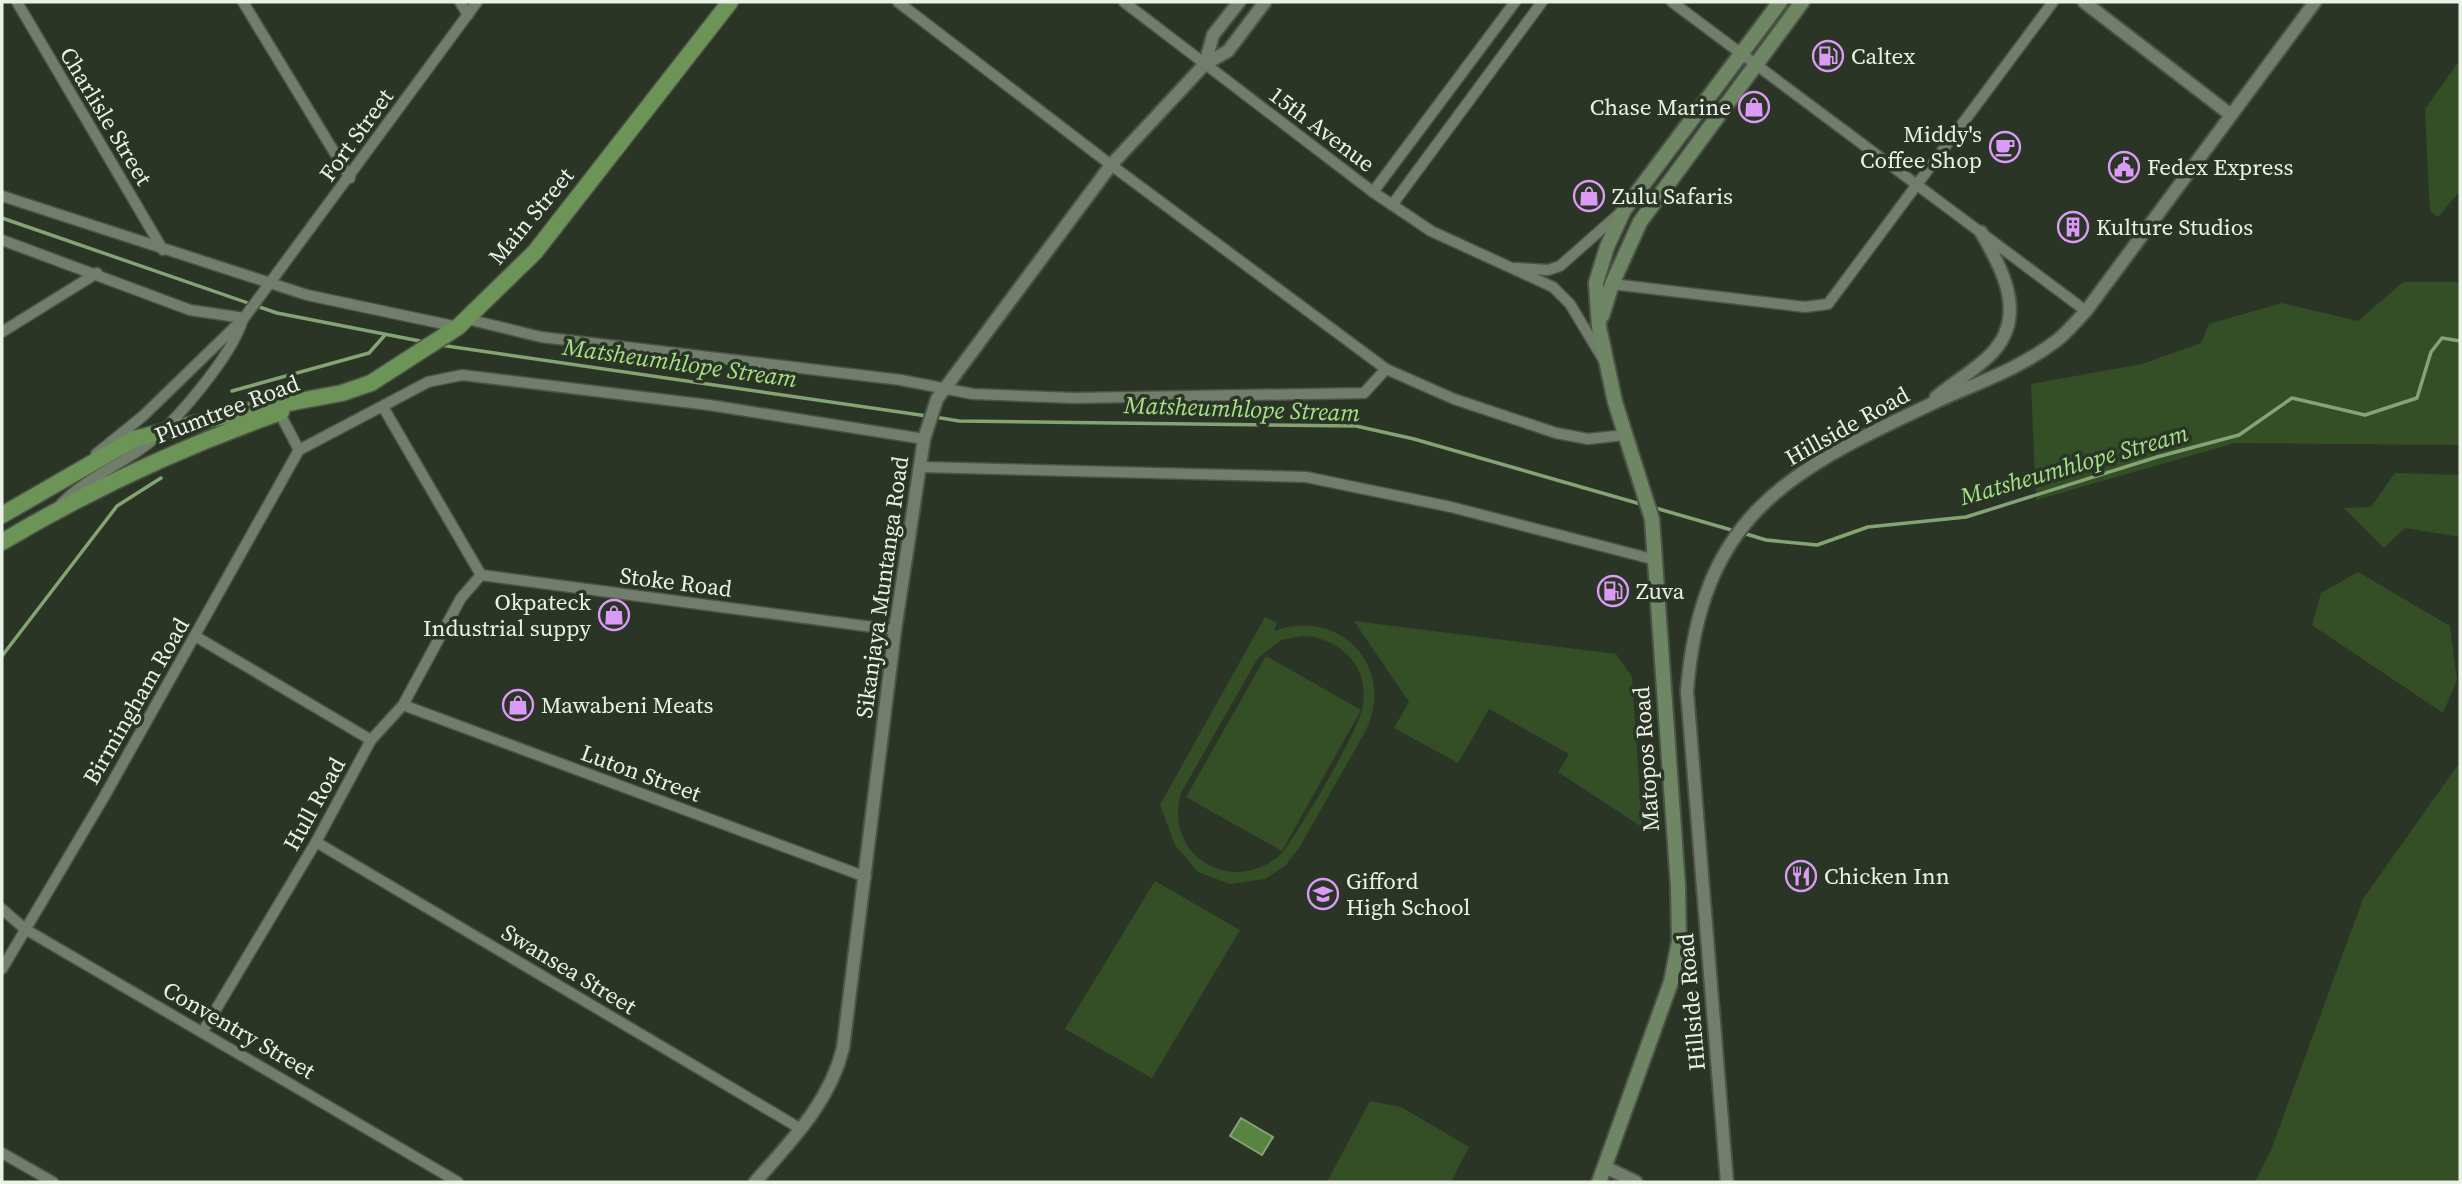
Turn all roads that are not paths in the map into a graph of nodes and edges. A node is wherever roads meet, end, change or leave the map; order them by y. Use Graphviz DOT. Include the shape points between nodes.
graph roads {
  1 [pos="17,2"];
  2 [pos="243,2"];
  3 [pos="460,2"];
  4 [pos="477,2"];
  5 [pos="730,2"];
  6 [pos="898,2"];
  7 [pos="1124,2"];
  8 [pos="1239,2"];
  9 [pos="1265,2"];
  10 [pos="1515,2"];
  11 [pos="1542,2"];
  12 [pos="1672,2"];
  13 [pos="1780,2"];
  14 [pos="1802,2"];
  15 [pos="2053,2"];
  16 [pos="2084,2"];
  17 [pos="2315,2"];
  18 [pos="468,15"];
  19 [pos="1741,53"];
  20 [pos="1205,64"];
  21 [pos="1755,64"];
  22 [pos="2231,115"];
  23 [pos="1111,165"];
  24 [pos="349,178"];
  25 [pos="1916,185"];
  26 [pos="1373,192"];
  27 [pos="2,196"];
  28 [pos="1392,205"];
  29 [pos="1624,209"];
  30 [pos="1981,232"];
  31 [pos="2,240"];
  32 [pos="163,250"];
  33 [pos="1509,268"];
  34 [pos="97,273"];
  35 [pos="1612,284"];
  36 [pos="267,286"];
  37 [pos="2086,311"];
  38 [pos="245,316"];
  39 [pos="463,323"];
  40 [pos="1599,327"];
  41 [pos="2,332"];
  42 [pos="1605,363"];
  43 [pos="1386,369"];
  44 [pos="940,394"];
  45 [pos="317,399"];
  46 [pos="1925,406"];
  47 [pos="383,407"];
  48 [pos="279,412"];
  49 [pos="163,430"];
  50 [pos="926,434"];
  51 [pos="1625,435"];
  52 [pos="299,450"];
  53 [pos="921,467"];
  54 [pos="73,471"];
  55 [pos="55,510"];
  56 [pos="2,515"];
  57 [pos="2,542"];
  58 [pos="1656,560"];
  59 [pos="481,575"];
  60 [pos="895,630"];
  61 [pos="195,636"];
  62 [pos="403,705"];
  63 [pos="371,740"];
  64 [pos="316,842"];
  65 [pos="866,877"];
  66 [pos="2,909"];
  67 [pos="25,929"];
  68 [pos="2,969"];
  69 [pos="203,1031"];
  70 [pos="801,1129"];
  71 [pos="2,1153"];
  72 [pos="1605,1167"];
  73 [pos="53,1182"];
  74 [pos="458,1182"];
  75 [pos="755,1182"];
  76 [pos="1599,1182"];
  77 [pos="1636,1182"];
  78 [pos="1727,1182"];
  1 -- 32 [label="street, Charlisle Street"];
  2 -- 24 [label="street"];
  3 -- 18 [label="street"];
  4 -- 18 [label="street, Fort Street"];
  5 -- 39 [label="highway, Main Street" via="535,252"];
  6 -- 23 [label="street"];
  7 -- 20 [label="street, 15th Avenue"];
  8 -- 20 [label="street" via="1213,35"];
  9 -- 20 [label="street" via="1228,51"];
  10 -- 26 [label="street"];
  11 -- 28 [label="street"];
  12 -- 19 [label="street"];
  13 -- 19 [label="main road, Matopos Road"];
  14 -- 21 [label="main road"];
  15 -- 25 [label="street"];
  16 -- 22 [label="street"];
  17 -- 22 [label="street, Hillside Road"];
  18 -- 24 [label="street, Fort Street"];
  19 -- 21 [label="street"];
  19 -- 29 [label="main road, Matopos Road"];
  20 -- 23 [label="street, Sikanjaya Muntanga Road"];
  20 -- 26 [label="street, 15th Avenue"];
  21 -- 25 [label="street"];
  21 -- 35 [label="main road" via="1640,222"];
  22 -- 37 [label="street, Hillside Road"];
  23 -- 43 [label="street"];
  23 -- 44 [label="street, Sikanjaya Muntanga Road"];
  24 -- 36 [label="street, Fort Street"];
  25 -- 30 [label="street"];
  25 -- 35 [label="street" via="1828,304 1805,307"];
  26 -- 28 [label="street, 15th Avenue"];
  27 -- 32 [label="street"];
  28 -- 33 [label="street, 15th Avenue" via="1431,231"];
  29 -- 33 [label="street, 15th Avenue" via="1560,266 1548,270"];
  29 -- 40 [label="main road, Matopos Road" via="1596,284"];
  30 -- 37 [label="street"];
  30 -- 46 [label="street" via="2004,273 2010,301 2008,327 1990,355"];
  31 -- 34 [label="street"];
  32 -- 36 [label="street"];
  33 -- 42 [label="street, 15th Avenue" via="1553,287 1570,304"];
  34 -- 38 [label="street" via="190,310"];
  34 -- 41 [label="street"];
  35 -- 40 [label="main road"];
  36 -- 38 [label="street, Fort Street"];
  36 -- 39 [label="street"];
  37 -- 46 [label="street, Hillside Road" via="2057,341 2025,362"];
  38 -- 49 [label="street" via="226,353"];
  38 -- 54 [label="street" via="143,416"];
  39 -- 44 [label="street" via="541,337 901,380"];
  39 -- 45 [label="highway, Main Street" via="371,383"];
  40 -- 42 [label="main road, Matopos Road"];
  42 -- 51 [label="main road, Matopos Road"];
  43 -- 44 [label="street" via="1364,393 1075,398"];
  43 -- 51 [label="street" via="1454,400 1534,427 1588,439"];
  44 -- 50 [label="street, Sikanjaya Muntanga Road"];
  45 -- 48 [label="highway, Plumtree Road"];
  45 -- 49 [label="highway, Plumtree Road"];
  46 -- 78 [label="street, Hillside Road" via="1794,477 1745,522 1722,555 1699,611 1686,691"];
  47 -- 50 [label="street" via="428,382 474,375"];
  47 -- 52 [label="street"];
  47 -- 59 [label="street"];
  48 -- 52 [label="street"];
  48 -- 55 [label="highway, Plumtree Road" via="174,453"];
  49 -- 54 [label="highway, Plumtree Road" via="134,439"];
  49 -- 55 [label="street" via="68,496"];
  50 -- 53 [label="street, Sikanjaya Muntanga Road"];
  51 -- 58 [label="main road, Matopos Road" via="1647,493"];
  52 -- 61 [label="street, Birmingham Road"];
  53 -- 58 [label="street" via="1306,477 1451,507"];
  53 -- 60 [label="street, Sikanjaya Muntanga Road"];
  54 -- 56 [label="highway, Plumtree Road"];
  55 -- 57 [label="highway, Plumtree Road"];
  58 -- 72 [label="main road, Matopos Road" via="1679,941 1664,1004"];
  59 -- 60 [label="street, Stoke Road"];
  59 -- 62 [label="street, Hull Road" via="461,598"];
  60 -- 65 [label="street, Sikanjaya Muntanga Road"];
  61 -- 63 [label="street"];
  61 -- 67 [label="street, Birmingham Road"];
  62 -- 63 [label="street, Hull Road"];
  62 -- 65 [label="street, Luton Street"];
  63 -- 64 [label="street, Hull Road"];
  64 -- 69 [label="street, Hull Road"];
  64 -- 70 [label="street, Swansea Street"];
  65 -- 70 [label="street, Sikanjaya Muntanga Road" via="837,1072"];
  66 -- 67 [label="street, Conventry Street"];
  67 -- 68 [label="street, Birmingham Road"];
  67 -- 69 [label="street, Conventry Street"];
  69 -- 74 [label="street, Conventry Street"];
  70 -- 75 [label="street, Sikanjaya Muntanga Road"];
  71 -- 73 [label="street"];
  72 -- 76 [label="main road, Matopos Road"];
  72 -- 77 [label="street"];
}
